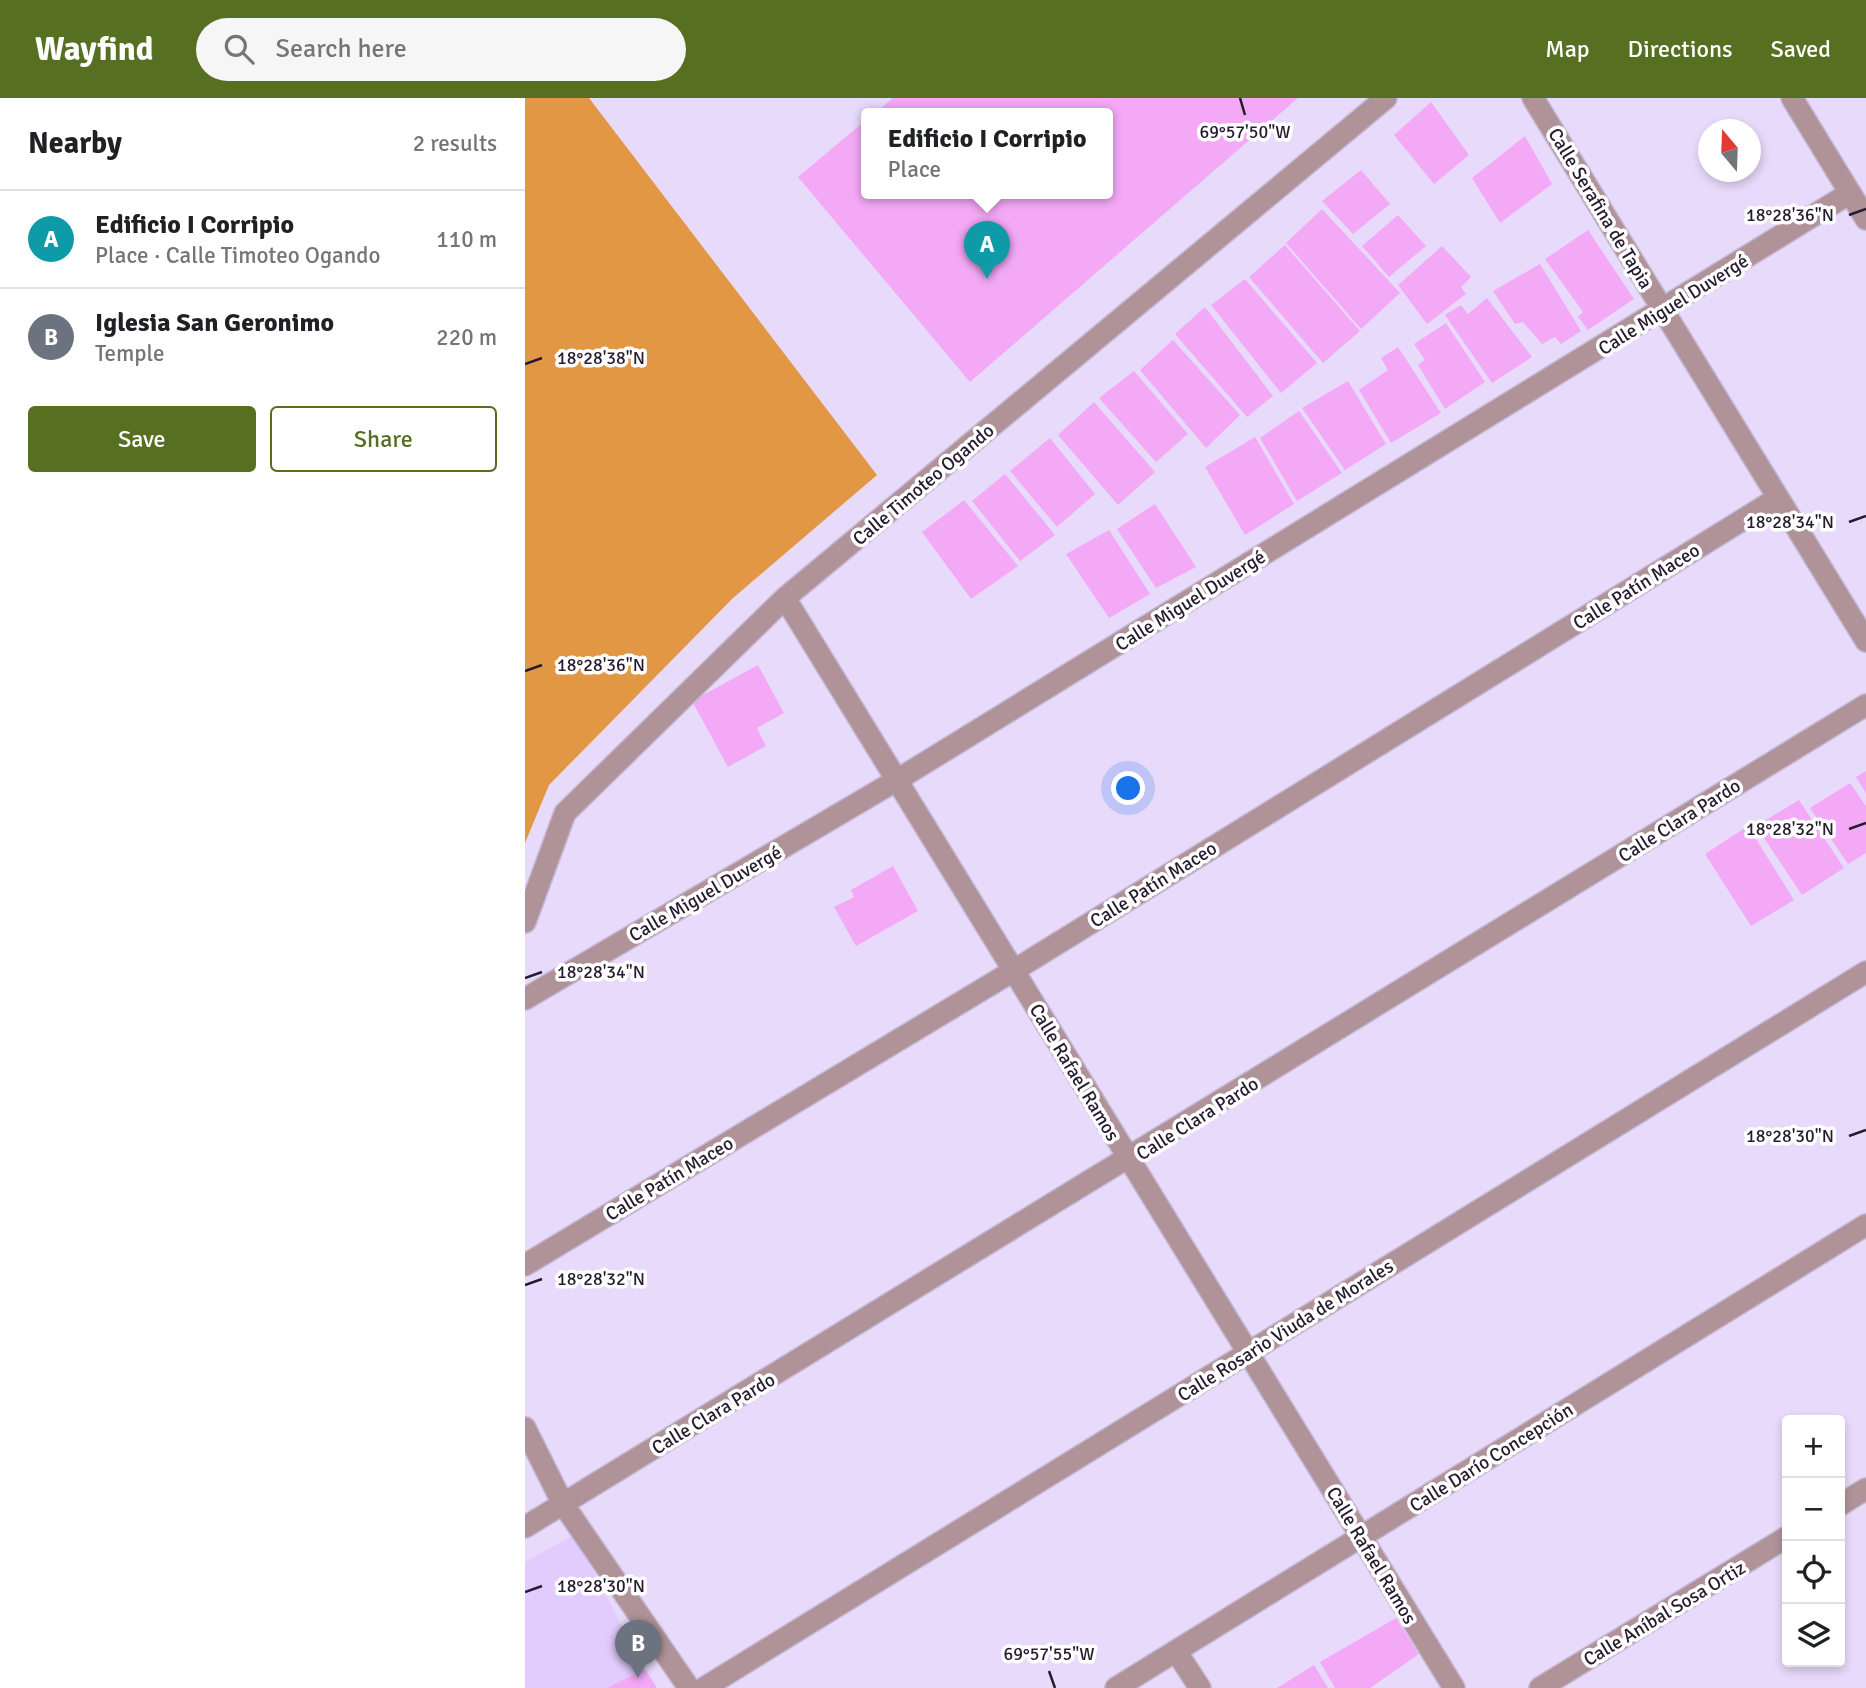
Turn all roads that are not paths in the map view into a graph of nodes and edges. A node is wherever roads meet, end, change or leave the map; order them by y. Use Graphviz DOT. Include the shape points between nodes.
graph roads {
  1 [pos="1385,98"];
  2 [pos="1533,98"];
  3 [pos="1792,98"];
  4 [pos="1850,193"];
  5 [pos="1866,219"];
  6 [pos="1663,310"];
  7 [pos="1778,498"];
  8 [pos="785,598"];
  9 [pos="1866,641"];
  10 [pos="1866,705"];
  11 [pos="897,780"];
  12 [pos="525,922"];
  13 [pos="1013,971"];
  14 [pos="1866,972"];
  15 [pos="525,999"];
  16 [pos="1129,1160"];
  17 [pos="1866,1225"];
  18 [pos="525,1265"];
  19 [pos="1248,1353"];
  20 [pos="525,1428"];
  21 [pos="1866,1489"];
  22 [pos="1845,1503"];
  23 [pos="563,1504"];
  24 [pos="525,1527"];
  25 [pos="1361,1537"];
  26 [pos="1782,1540"];
  27 [pos="1176,1651"];
  28 [pos="689,1688"];
  29 [pos="704,1688"];
  30 [pos="1116,1688"];
  31 [pos="1200,1688"];
  32 [pos="1454,1688"];
  33 [pos="1540,1688"];
  1 -- 8 [label="street, Calle Timoteo Ogando"];
  2 -- 6 [label="street, Calle Serafina de Tapia"];
  3 -- 4 [label="street"];
  4 -- 5 [label="street"];
  4 -- 6 [label="street, Calle Miguel Duvergé"];
  6 -- 7 [label="street, Calle Serafina de Tapia"];
  6 -- 11 [label="street, Calle Miguel Duvergé"];
  7 -- 9 [label="street, Calle Serafina de Tapia"];
  7 -- 13 [label="street, Calle Patín Maceo"];
  8 -- 11 [label="street, Calle Rafael Ramos"];
  8 -- 12 [label="street, Calle Timoteo Ogando" via="565,813"];
  10 -- 16 [label="street, Calle Clara Pardo"];
  11 -- 13 [label="street, Calle Rafael Ramos"];
  11 -- 15 [label="street, Calle Miguel Duvergé"];
  13 -- 16 [label="street, Calle Rafael Ramos"];
  13 -- 18 [label="street, Calle Patín Maceo"];
  14 -- 19 [label="street, Calle Rosario Viuda de Morales"];
  16 -- 19 [label="street, Calle Rafael Ramos"];
  16 -- 23 [label="street, Calle Clara Pardo"];
  17 -- 25 [label="street, Calle Darío Concepción"];
  19 -- 25 [label="street, Calle Rafael Ramos"];
  19 -- 29 [label="street, Calle Rosario Viuda de Morales"];
  20 -- 23 [label="street"];
  21 -- 22 [label="street"];
  23 -- 24 [label="street, Calle Clara Pardo"];
  23 -- 28 [label="street"];
  25 -- 27 [label="street, Calle Darío Concepción"];
  25 -- 32 [label="street, Calle Rafael Ramos"];
  26 -- 33 [label="street, Calle Aníbal Sosa Ortiz"];
  27 -- 30 [label="street, Calle Darío Concepción"];
  27 -- 31 [label="street"];
}
